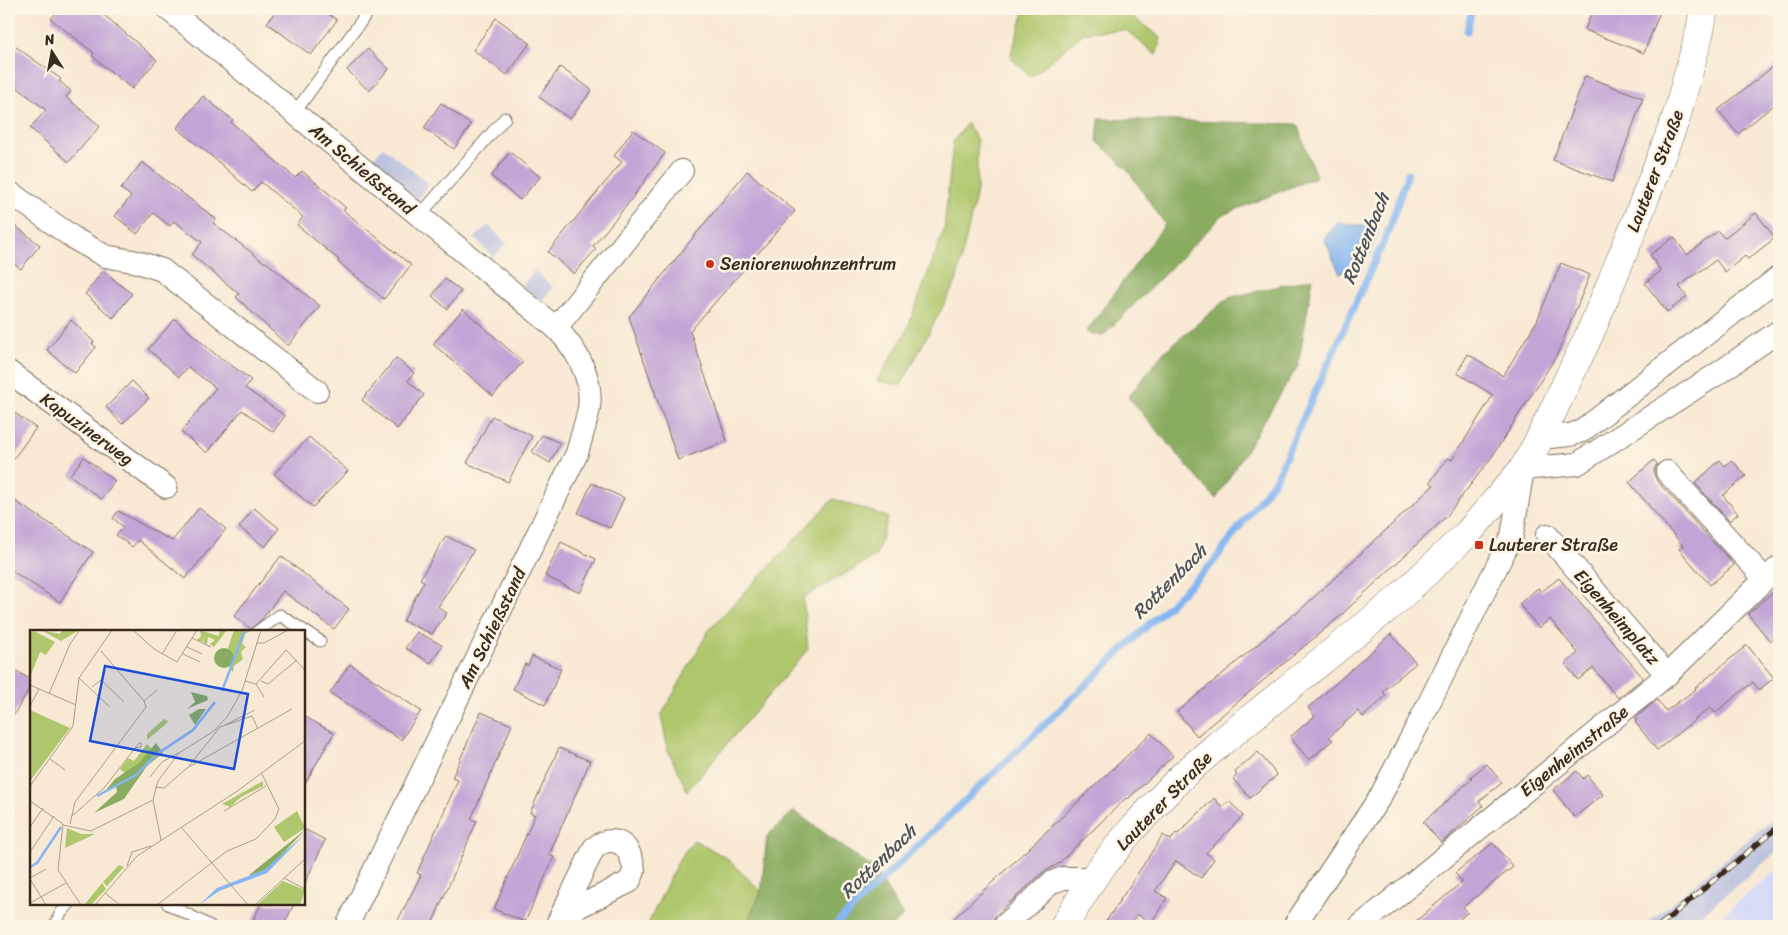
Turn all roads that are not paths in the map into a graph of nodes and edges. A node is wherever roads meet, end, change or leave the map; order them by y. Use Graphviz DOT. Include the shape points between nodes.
graph roads {
  1 [pos="168,9"];
  2 [pos="370,9"];
  3 [pos="1704,9"];
  4 [pos="295,112"];
  5 [pos="505,118"];
  6 [pos="682,171"];
  7 [pos="9,192"];
  8 [pos="419,216"];
  9 [pos="1779,277"];
  10 [pos="556,328"];
  11 [pos="1779,331"];
  12 [pos="9,372"];
  13 [pos="317,390"];
  14 [pos="1540,438"];
  15 [pos="1523,469"];
  16 [pos="1667,472"];
  17 [pos="166,487"];
  18 [pos="1548,536"];
  19 [pos="1772,573"];
  20 [pos="259,630"];
  21 [pos="302,630"];
  22 [pos="305,632"];
  23 [pos="320,642"];
  24 [pos="1667,675"];
  25 [pos="1092,878"];
  26 [pos="67,905"];
  27 [pos="170,905"];
  28 [pos="54,926"];
  29 [pos="210,926"];
  30 [pos="347,926"];
  31 [pos="1004,926"];
  32 [pos="1064,926"];
  33 [pos="1294,926"];
  34 [pos="1360,926"];
  1 -- 4 [label="street, Am Schießstand"];
  2 -- 4 [label="lane"];
  3 -- 14 [label="street, Lauterer Straße" via="1673,128 1591,331"];
  4 -- 8 [label="street, Am Schießstand"];
  5 -- 8 [label="lane"];
  6 -- 10 [label="street"];
  7 -- 13 [label="street" via="75,240 105,256 162,270"];
  8 -- 10 [label="street, Am Schießstand"];
  9 -- 14 [label="street" via="1582,431"];
  10 -- 30 [label="street, Am Schießstand" via="577,355 587,380 589,407 577,453"];
  11 -- 15 [label="street" via="1577,464"];
  12 -- 17 [label="street, Kapuzinerweg"];
  14 -- 15 [label="street, Lauterer Straße"];
  15 -- 25 [label="street, Lauterer Straße" via="1468,533 1397,600 1182,777 1132,829"];
  15 -- 33 [label="street" via="1512,536 1425,710 1380,797"];
  16 -- 19 [label="street"];
  18 -- 24 [label="street, Eigenheimplatz"];
  19 -- 24 [label="street, Eigenheimstraße"];
  20 -- 21 [label="lane" via="280,615"];
  22 -- 23 [label="lane"];
  24 -- 34 [label="street, Eigenheimstraße"];
  25 -- 31 [label="street" via="1063,878 1051,883"];
  25 -- 32 [label="street, Lauterer Straße"];
  26 -- 28 [label="lane"];
  27 -- 29 [label="lane"];
}
